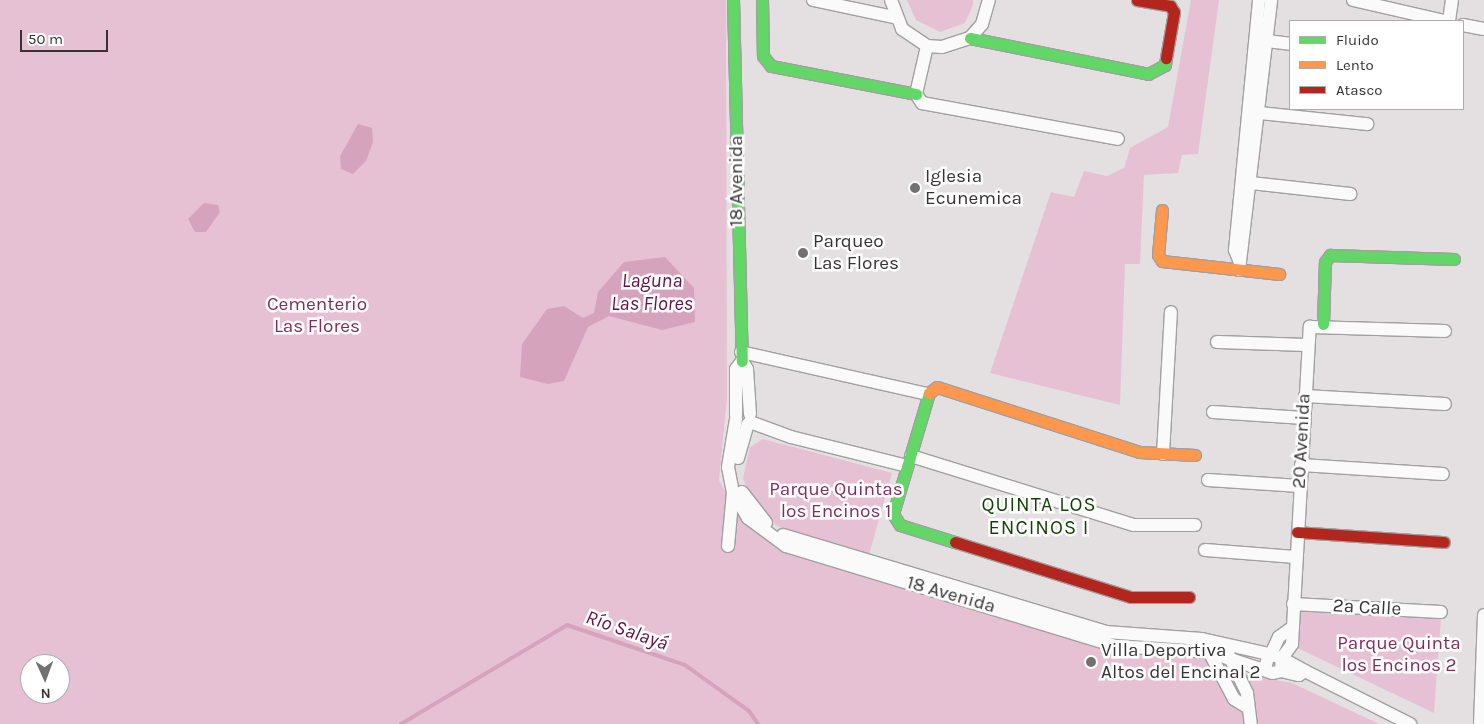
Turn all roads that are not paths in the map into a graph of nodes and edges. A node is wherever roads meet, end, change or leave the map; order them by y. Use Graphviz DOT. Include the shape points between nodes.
graph roads {
  1 [pos="734,0"];
  2 [pos="762,0"];
  3 [pos="812,0"];
  4 [pos="891,0"];
  5 [pos="989,0"];
  6 [pos="1137,0"];
  7 [pos="1259,0"];
  8 [pos="1271,0"];
  9 [pos="1353,0"];
  10 [pos="1452,0"];
  11 [pos="894,17"];
  12 [pos="1441,20"];
  13 [pos="1450,20"];
  14 [pos="1464,25"];
  15 [pos="1484,29"];
  16 [pos="970,38"];
  17 [pos="1267,41"];
  18 [pos="1289,44"];
  19 [pos="927,46"];
  20 [pos="916,94"];
  21 [pos="1252,112"];
  22 [pos="1367,124"];
  23 [pos="1118,139"];
  24 [pos="1251,183"];
  25 [pos="1350,194"];
  26 [pos="1162,210"];
  27 [pos="1454,259"];
  28 [pos="1239,265"];
  29 [pos="1279,274"];
  30 [pos="1171,312"];
  31 [pos="1323,324"];
  32 [pos="1445,331"];
  33 [pos="1217,342"];
  34 [pos="1308,345"];
  35 [pos="741,357"];
  36 [pos="927,394"];
  37 [pos="1305,396"];
  38 [pos="1445,404"];
  39 [pos="1213,412"];
  40 [pos="736,417"];
  41 [pos="1304,418"];
  42 [pos="749,420"];
  43 [pos="1163,454"];
  44 [pos="1195,455"];
  45 [pos="909,461"];
  46 [pos="1301,466"];
  47 [pos="1443,474"];
  48 [pos="1208,480"];
  49 [pos="1300,486"];
  50 [pos="733,492"];
  51 [pos="1195,525"];
  52 [pos="1298,532"];
  53 [pos="1444,542"];
  54 [pos="728,546"];
  55 [pos="1205,550"];
  56 [pos="1296,557"];
  57 [pos="1188,597"];
  58 [pos="1293,604"];
  59 [pos="1442,612"];
  60 [pos="1484,615"];
  61 [pos="1484,629"];
  62 [pos="1202,639"];
  63 [pos="1220,641"];
  64 [pos="1209,652"];
  65 [pos="1230,658"];
  66 [pos="1277,659"];
  67 [pos="1483,704"];
  68 [pos="1245,706"];
  69 [pos="1477,722"];
  70 [pos="1252,724"];
  71 [pos="1410,724"];
  1 -- 35 [label="street, 18 Avenida"];
  2 -- 20 [label="street" via="763,56 771,66"];
  3 -- 11 [label="street"];
  4 -- 11 [label="street"];
  5 -- 16 [label="street" via="982,24"];
  6 -- 16 [label="street" via="1170,6 1174,12 1165,65 1148,74"];
  7 -- 21 [label="street"];
  8 -- 17 [label="street"];
  9 -- 12 [label="street"];
  10 -- 13 [label="street"];
  11 -- 19 [label="street" via="902,30"];
  14 -- 15 [label="street"];
  16 -- 19 [label="street" via="956,44"];
  17 -- 18 [label="street"];
  17 -- 21 [label="street"];
  19 -- 20 [label="street"];
  20 -- 23 [label="street" via="922,103"];
  21 -- 22 [label="street"];
  21 -- 24 [label="street"];
  21 -- 28 [label="street" via="1235,250"];
  24 -- 25 [label="street"];
  24 -- 28 [label="street"];
  26 -- 28 [label="street" via="1158,254 1162,261"];
  27 -- 31 [label="street" via="1330,255 1325,262"];
  28 -- 29 [label="street"];
  30 -- 43 [label="street"];
  31 -- 32 [label="street"];
  31 -- 34 [label="street" via="1310,327"];
  33 -- 34 [label="street"];
  34 -- 37 [label="street, 20 Avenida"];
  35 -- 36 [label="street"];
  35 -- 40 [label="street, 18 Avenida" via="736,369"];
  35 -- 42 [label="street, 18 Avenida" via="748,369"];
  36 -- 43 [label="street" via="937,388 1139,452"];
  36 -- 45 [label="street"];
  37 -- 38 [label="street"];
  37 -- 41 [label="street, 20 Avenida"];
  39 -- 41 [label="street"];
  40 -- 42 [label="street" via="740,425"];
  40 -- 50 [label="street, 18 Avenida" via="728,467"];
  41 -- 46 [label="street, 20 Avenida"];
  42 -- 45 [label="street" via="791,437"];
  42 -- 62 [label="street, 18 Avenida" via="737,478 755,512 790,539 1106,632"];
  43 -- 44 [label="street"];
  45 -- 51 [label="street" via="1134,525"];
  45 -- 57 [label="street" via="893,514 900,525 1131,597"];
  46 -- 47 [label="street"];
  46 -- 49 [label="street, 20 Avenida"];
  48 -- 49 [label="street"];
  49 -- 52 [label="street, 20 Avenida"];
  50 -- 54 [label="street"];
  50 -- 64 [label="street, 18 Avenida" via="761,530 798,551 1116,646"];
  52 -- 53 [label="street"];
  52 -- 56 [label="street, 20 Avenida"];
  55 -- 56 [label="street"];
  56 -- 58 [label="street, 20 Avenida"];
  58 -- 59 [label="street, 2a Calle"];
  58 -- 66 [label="street, 20 Avenida" via="1292,644"];
  60 -- 61 [label="street"];
  61 -- 67 [label="street"];
  62 -- 63 [label="street, 18 Avenida"];
  62 -- 64 [label="street"];
  63 -- 65 [label="street"];
  63 -- 66 [label="street, 18 Avenida"];
  64 -- 65 [label="street, 18 Avenida"];
  64 -- 68 [label="street" via="1234,699"];
  65 -- 66 [label="street, 18 Avenida" via="1273,673"];
  65 -- 68 [label="street" via="1247,693"];
  66 -- 71 [label="street, 18 Avenida" via="1299,675 1305,671"];
  67 -- 69 [label="street"];
  68 -- 70 [label="street"];
}
